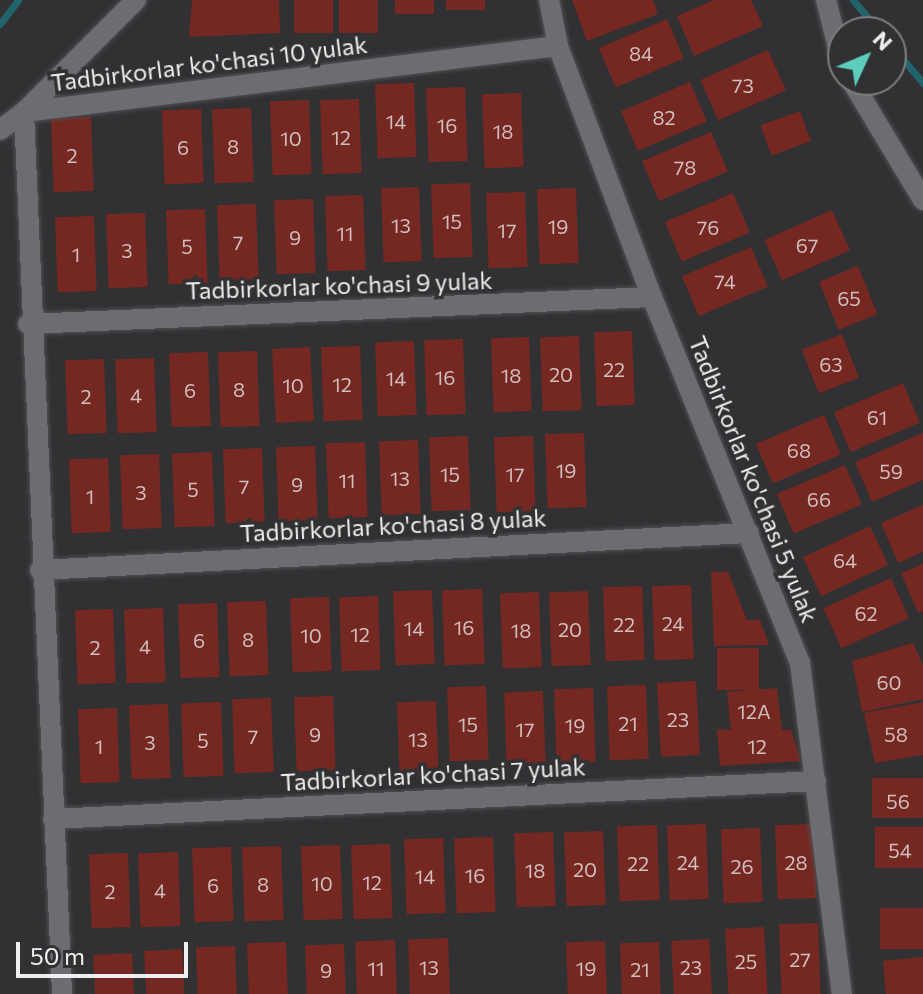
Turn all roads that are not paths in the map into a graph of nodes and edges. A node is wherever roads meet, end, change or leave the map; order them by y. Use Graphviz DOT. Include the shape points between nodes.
graph roads {
  1 [pos="136,0"];
  2 [pos="549,0"];
  3 [pos="558,46"];
  4 [pos="861,96"];
  5 [pos="24,112"];
  6 [pos="0,130"];
  7 [pos="923,200"];
  8 [pos="652,297"];
  9 [pos="28,324"];
  10 [pos="749,533"];
  11 [pos="40,570"];
  12 [pos="816,781"];
  13 [pos="53,819"];
  14 [pos="62,994"];
  15 [pos="842,994"];
  1 -- 5 [label="street, Tadbirkorlar ko'chasi 10 yulak"];
  2 -- 3 [label="street, Tadbirkorlar ko'chasi 5 yulak"];
  3 -- 5 [label="street, Tadbirkorlar ko'chasi 10 yulak"];
  3 -- 8 [label="street, Tadbirkorlar ko'chasi 5 yulak"];
  4 -- 7 [label="street"];
  5 -- 6 [label="street"];
  5 -- 9 [label="street"];
  8 -- 9 [label="street, Tadbirkorlar ko'chasi 9 yulak"];
  8 -- 10 [label="street, Tadbirkorlar ko'chasi 5 yulak"];
  9 -- 11 [label="street"];
  10 -- 11 [label="street, Tadbirkorlar ko'chasi 8 yulak"];
  10 -- 12 [label="street, Tadbirkorlar ko'chasi 5 yulak" via="800,663"];
  11 -- 13 [label="street"];
  12 -- 13 [label="street, Tadbirkorlar ko'chasi 7 yulak"];
  12 -- 15 [label="street, Tadbirkorlar ko'chasi 5 yulak"];
  13 -- 14 [label="street"];
}
